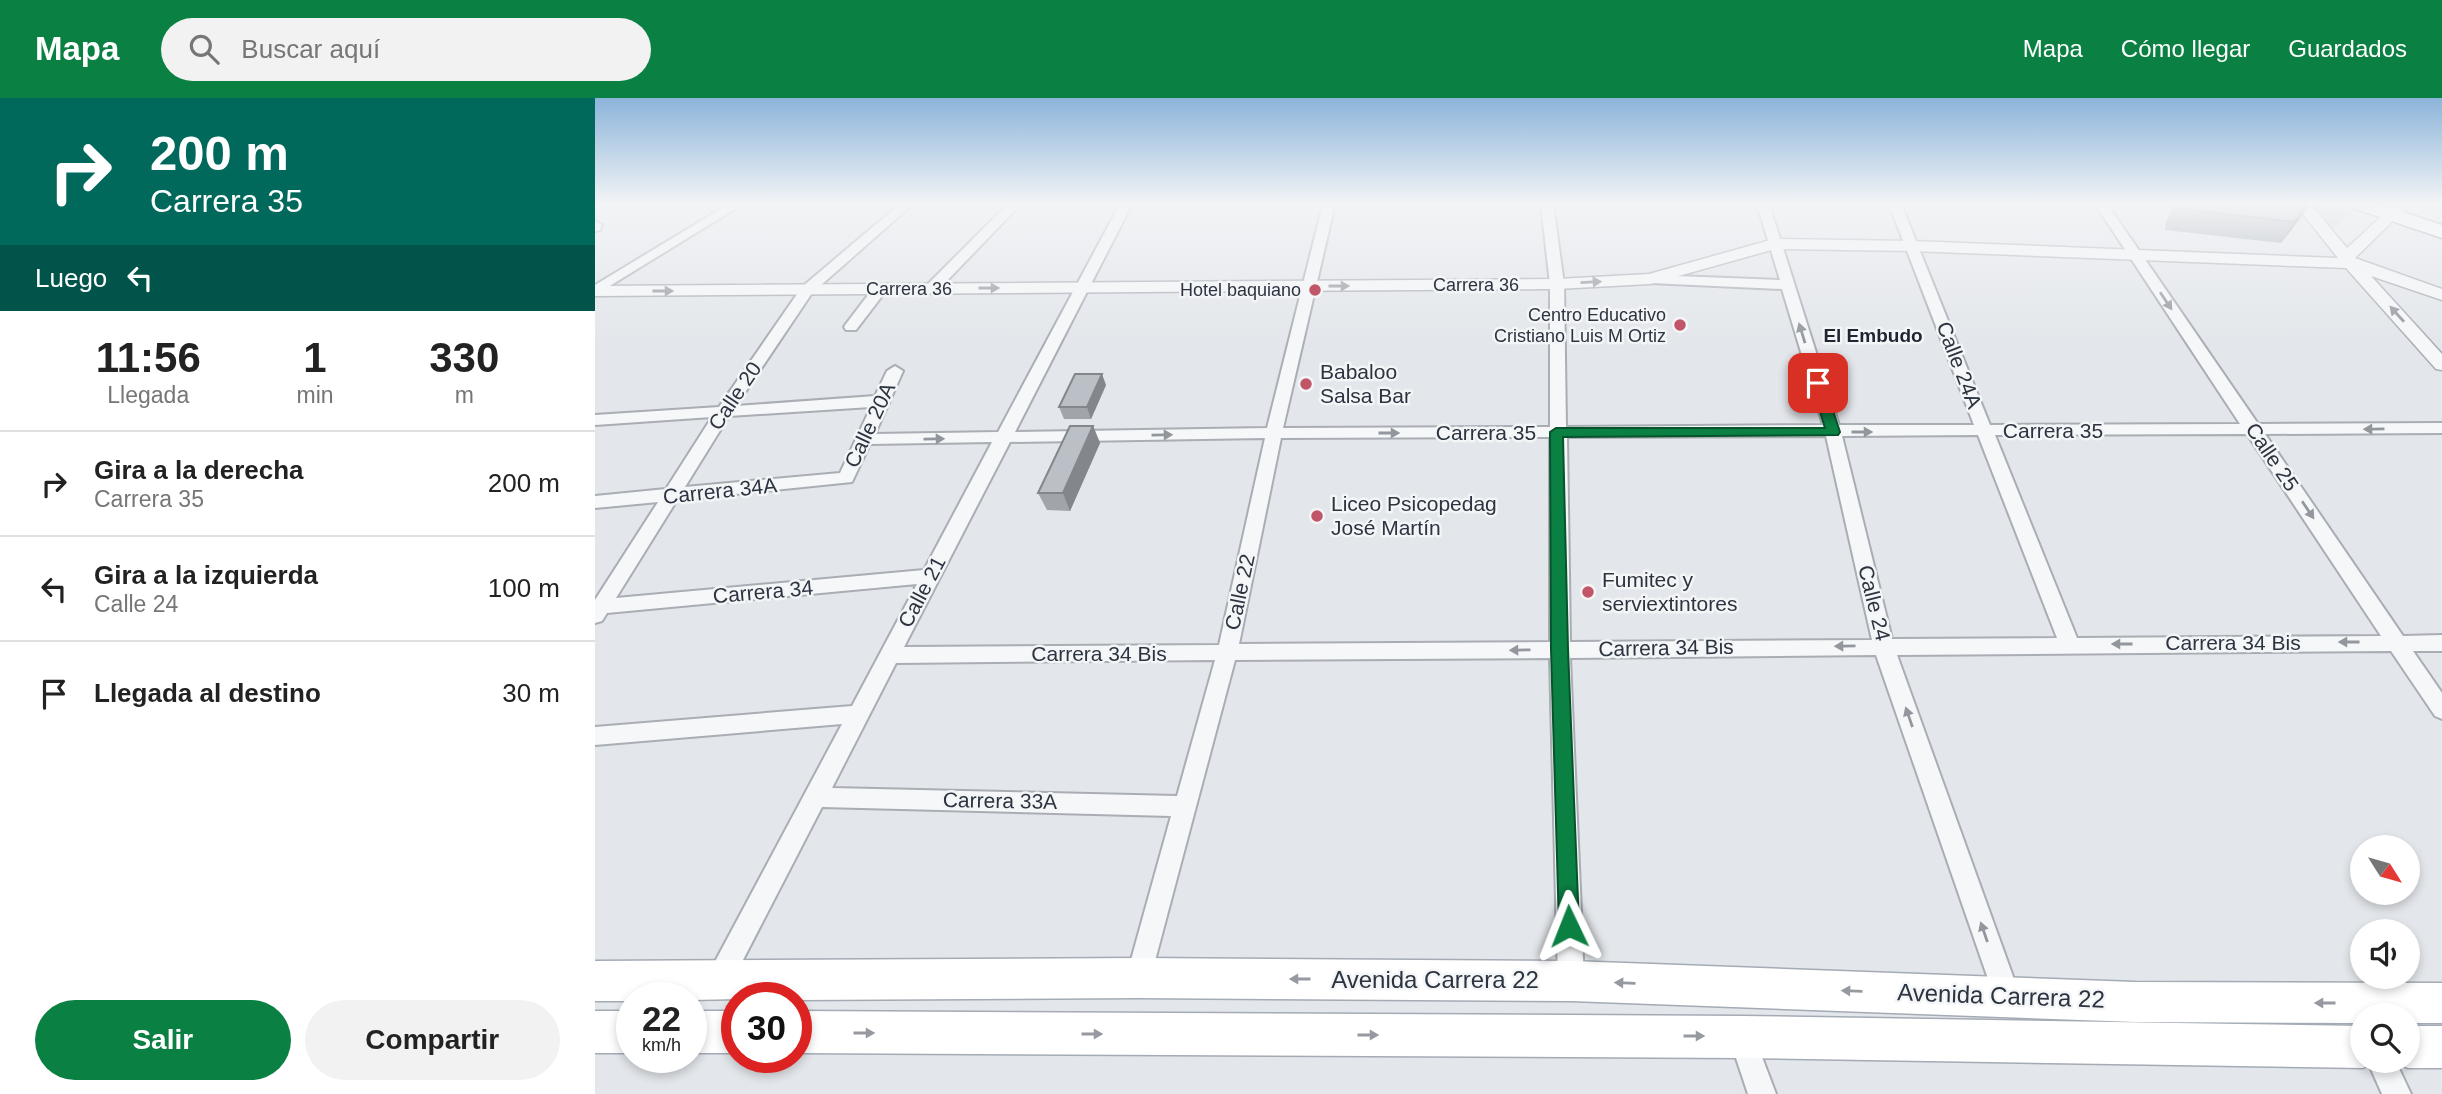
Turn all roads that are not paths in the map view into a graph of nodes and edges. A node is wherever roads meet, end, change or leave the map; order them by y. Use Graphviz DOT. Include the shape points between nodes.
graph roads {
  1 [pos="661,250"];
  2 [pos="852,250"];
  3 [pos="969,250"];
  4 [pos="1101,250"];
  5 [pos="1317,250"];
  6 [pos="1553,250"];
  7 [pos="1752,250"];
  8 [pos="1777,250"];
  9 [pos="1914,250"];
  10 [pos="2023,250"];
  11 [pos="2132,250"];
  12 [pos="2341,250"];
  13 [pos="2358,250"];
  14 [pos="2135,255"];
  15 [pos="2349,260"];
  16 [pos="1650,279"];
  17 [pos="1557,284"];
  18 [pos="1787,285"];
  19 [pos="1308,286"];
  20 [pos="1082,288"];
  21 [pos="807,289"];
  22 [pos="880,289"];
  23 [pos="931,289"];
  24 [pos="595,291"];
  25 [pos="2442,295"];
  26 [pos="851,327"];
  27 [pos="2442,365"];
  28 [pos="895,371"];
  29 [pos="881,401"];
  30 [pos="724,411"];
  31 [pos="595,420"];
  32 [pos="2442,428"];
  33 [pos="1985,431"];
  34 [pos="2254,431"];
  35 [pos="1556,432"];
  36 [pos="1833,432"];
  37 [pos="1274,433"];
  38 [pos="1003,438"];
  39 [pos="866,439"];
  40 [pos="846,478"];
  41 [pos="671,496"];
  42 [pos="595,502"];
  43 [pos="930,576"];
  44 [pos="597,610"];
  45 [pos="2397,642"];
  46 [pos="2442,643"];
  47 [pos="2069,644"];
  48 [pos="1883,645"];
  49 [pos="1560,649"];
  50 [pos="1227,653"];
  51 [pos="889,655"];
  52 [pos="2442,710"];
  53 [pos="858,714"];
  54 [pos="595,736"];
  55 [pos="815,797"];
  56 [pos="1185,806"];
  57 [pos="1139,978"];
  58 [pos="719,980"];
  59 [pos="595,981"];
  60 [pos="1571,981"];
  61 [pos="2007,996"];
  62 [pos="2442,1003"];
  63 [pos="595,1032"];
  64 [pos="616,1032"];
  65 [pos="812,1032"];
  66 [pos="1742,1037"];
  67 [pos="2350,1047"];
  68 [pos="2420,1047"];
  69 [pos="2442,1048"];
  70 [pos="2386,1073"];
  71 [pos="1762,1094"];
  72 [pos="2397,1094"];
  1 -- 24 [label="street"];
  2 -- 21 [label="street, Calle 20"];
  3 -- 23 [label="street"];
  4 -- 20 [label="street, Calle 21"];
  5 -- 19 [label="street, Calle 22"];
  6 -- 17 [label="street"];
  7 -- 16 [label="street, Carrera 36"];
  8 -- 18 [label="street, Calle 24"];
  9 -- 33 [label="street, Calle 24A"];
  10 -- 14 [label="street, Carrera 36"];
  11 -- 14 [label="street, Calle 25"];
  12 -- 15 [label="street"];
  13 -- 15 [label="street"];
  14 -- 15 [label="street, Carrera 36"];
  14 -- 34 [label="street, Calle 25, one-way"];
  15 -- 25 [label="street, Carrera 36"];
  27 -- 15 [label="street, one-way"];
  17 -- 16 [label="street, Carrera 36, one-way"];
  16 -- 18 [label="street"];
  19 -- 17 [label="street, Carrera 36, one-way"];
  17 -- 35 [label="street"];
  36 -- 18 [label="street, Calle 24, one-way"];
  19 -- 20 [label="street, Carrera 36"];
  19 -- 37 [label="street, Calle 22"];
  23 -- 20 [label="street, Carrera 36, one-way"];
  20 -- 38 [label="street, Calle 21"];
  21 -- 22 [label="street, Carrera 36"];
  24 -- 21 [label="street, Carrera 36, one-way"];
  21 -- 30 [label="street, Calle 20"];
  22 -- 23 [label="street, Carrera 36"];
  22 -- 26 [label="street"];
  28 -- 29 [label="street, Calle 20A"];
  29 -- 30 [label="street"];
  29 -- 39 [label="street, Calle 20A"];
  30 -- 31 [label="street"];
  30 -- 41 [label="street, Calle 20"];
  32 -- 34 [label="street, Carrera 35, one-way"];
  33 -- 34 [label="street, Carrera 35"];
  36 -- 33 [label="street, Carrera 35, one-way"];
  33 -- 47 [label="street, Calle 24A"];
  34 -- 45 [label="street, Calle 25, one-way"];
  35 -- 36 [label="street, Carrera 35"];
  37 -- 35 [label="street, Carrera 35, one-way"];
  35 -- 49 [label="street"];
  36 -- 48 [label="street, Calle 24"];
  38 -- 37 [label="street, Carrera 35, one-way"];
  37 -- 50 [label="street, Calle 22"];
  39 -- 38 [label="street, Carrera 35, one-way"];
  38 -- 43 [label="street, Calle 21"];
  39 -- 40 [label="street, Calle 20A"];
  40 -- 41 [label="street, Carrera 34A"];
  41 -- 42 [label="street, Carrera 34A"];
  41 -- 44 [label="street, Calle 20"];
  43 -- 44 [label="street, Carrera 34"];
  43 -- 51 [label="street, Calle 21"];
  45 -- 46 [label="street, Carrera 34 Bis"];
  45 -- 47 [label="street, Carrera 34 Bis, one-way"];
  45 -- 52 [label="street, Calle 25"];
  47 -- 48 [label="street, Carrera 34 Bis"];
  48 -- 49 [label="street, Carrera 34 Bis, one-way"];
  61 -- 48 [label="street, Calle 24, one-way"];
  49 -- 50 [label="street, Carrera 34 Bis, one-way"];
  49 -- 60 [label="street"];
  50 -- 51 [label="street, Carrera 34 Bis"];
  50 -- 56 [label="street, Calle 22"];
  51 -- 53 [label="street, Calle 21"];
  53 -- 54 [label="street"];
  53 -- 55 [label="street, Calle 21"];
  55 -- 56 [label="street, Carrera 33A"];
  55 -- 58 [label="street, Calle 21"];
  56 -- 57 [label="street, Calle 22"];
  57 -- 58 [label="main road, Avenida Carrera 22"];
  60 -- 57 [label="main road, Avenida Carrera 22, one-way"];
  58 -- 59 [label="main road, Avenida Carrera 22"];
  61 -- 60 [label="main road, Avenida Carrera 22, one-way"];
  62 -- 61 [label="main road, Avenida Carrera 22, one-way" via="2135,1002"];
  63 -- 64 [label="main road"];
  65 -- 66 [label="main road, Avenida Carrera 22, one-way"];
  66 -- 67 [label="main road, Avenida Carrera 22"];
  66 -- 71 [label="street"];
  68 -- 69 [label="main road"];
  70 -- 72 [label="street"];
}
